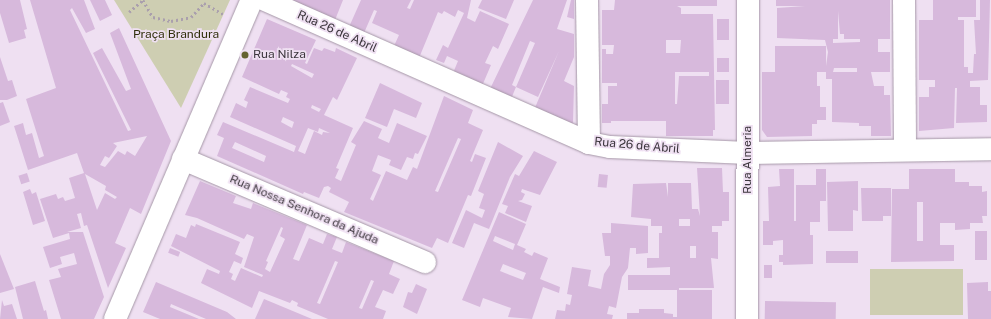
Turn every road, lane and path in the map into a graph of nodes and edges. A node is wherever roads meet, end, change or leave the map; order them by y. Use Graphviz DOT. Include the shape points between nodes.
graph roads {
  1 [pos="143,0"];
  2 [pos="252,0"];
  3 [pos="265,0"];
  4 [pos="587,0"];
  5 [pos="748,0"];
  6 [pos="904,0"];
  7 [pos="129,12"];
  8 [pos="240,24"];
  9 [pos="589,143"];
  10 [pos="991,149"];
  11 [pos="905,150"];
  12 [pos="748,153"];
  13 [pos="183,159"];
  14 [pos="425,262"];
  15 [pos="115,319"];
  16 [pos="747,319"];
  1 -- 7 [label="path"];
  1 -- 8 [label="path" via="153,16 171,21 192,17 204,3"];
  2 -- 8 [label="street"];
  3 -- 9 [label="street, Rua 26 de Abril"];
  4 -- 9 [label="street"];
  5 -- 12 [label="street, Rua Almeria"];
  6 -- 11 [label="street"];
  8 -- 13 [label="street"];
  9 -- 12 [label="street, Rua 26 de Abril" via="610,147"];
  10 -- 11 [label="street, Rua 26 de Abril"];
  11 -- 12 [label="street, Rua 26 de Abril"];
  12 -- 16 [label="street, Rua Almeria"];
  13 -- 14 [label="street, Rua Nossa Senhora da Ajuda"];
  13 -- 15 [label="street"];
}
